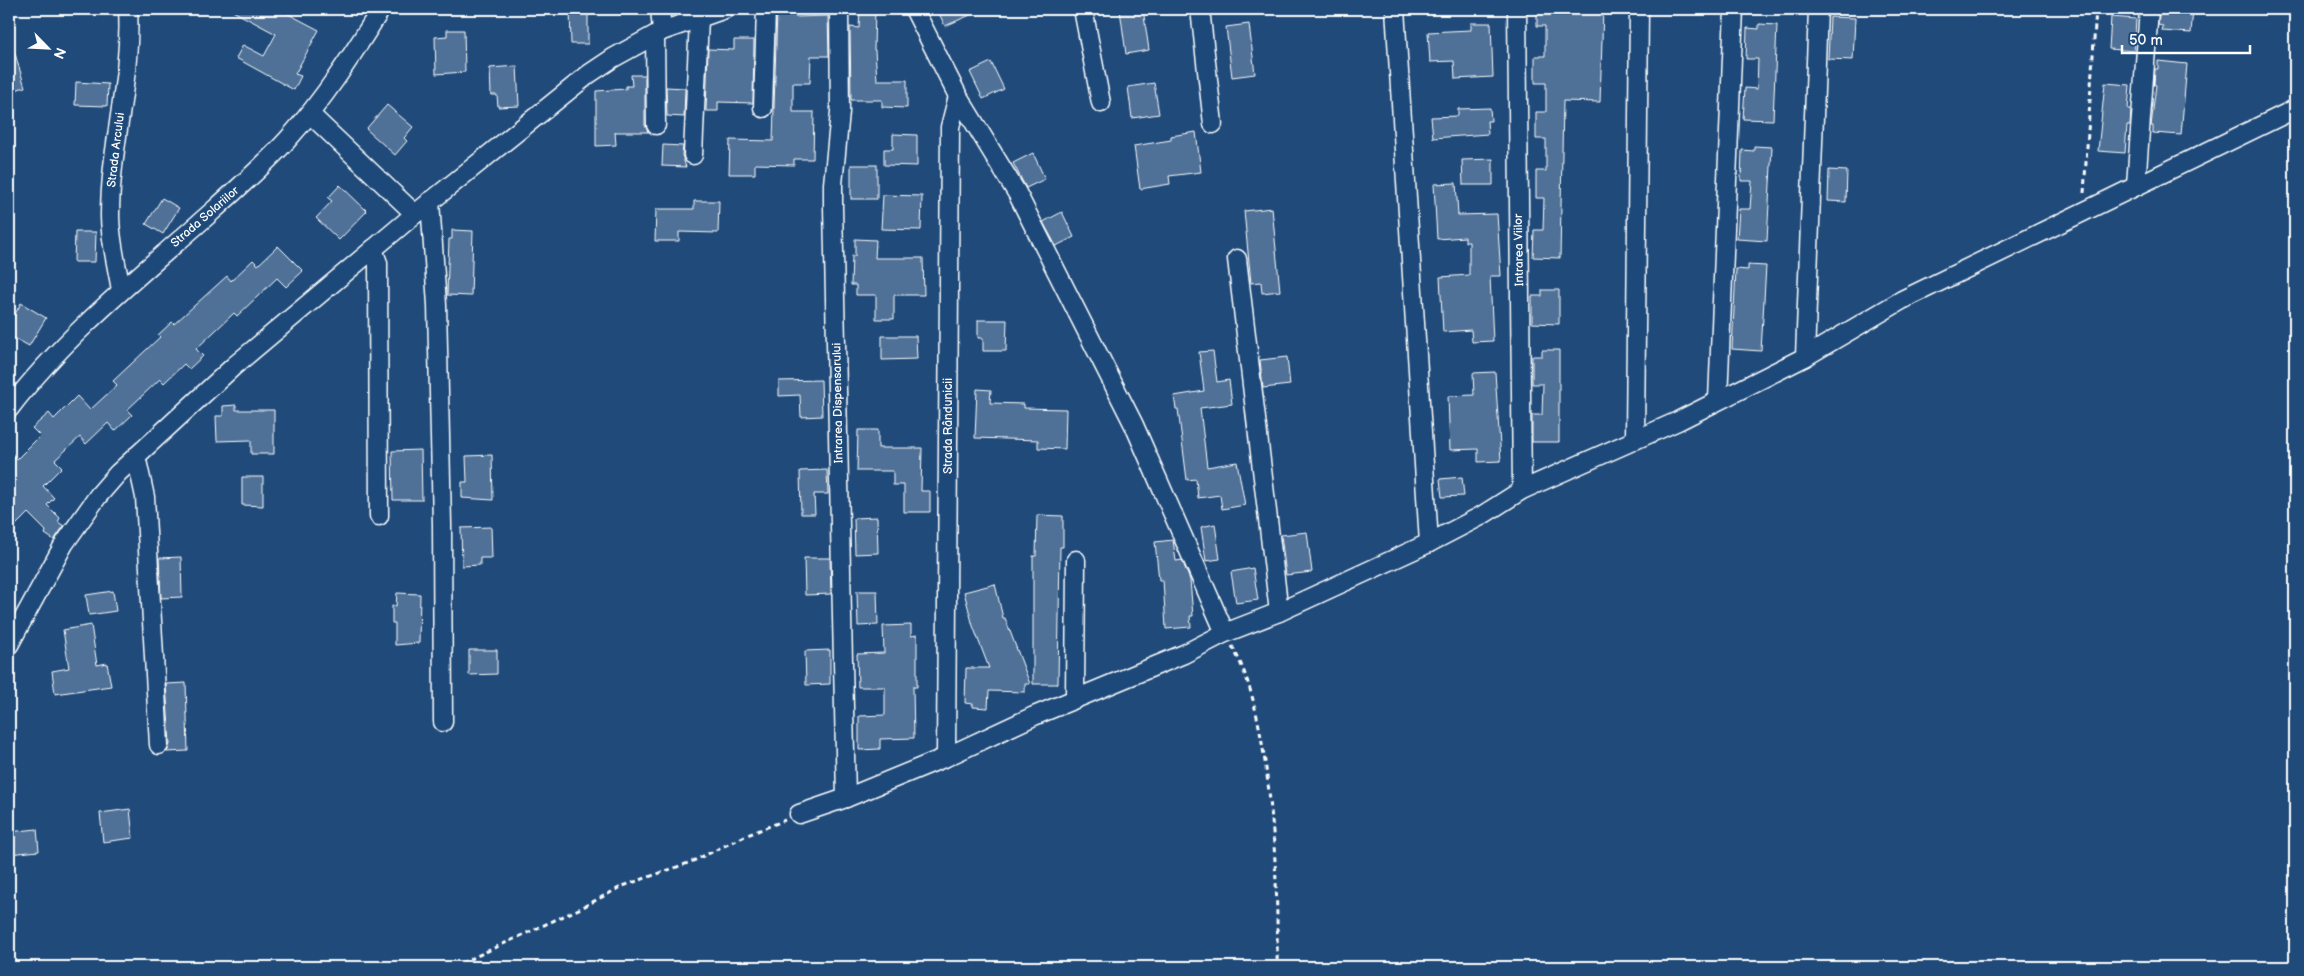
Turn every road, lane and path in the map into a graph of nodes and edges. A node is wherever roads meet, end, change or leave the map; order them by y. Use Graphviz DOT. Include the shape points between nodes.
graph roads {
  1 [pos="128,9"];
  2 [pos="381,9"];
  3 [pos="660,9"];
  4 [pos="725,9"];
  5 [pos="766,9"];
  6 [pos="839,9"];
  7 [pos="914,9"];
  8 [pos="1083,9"];
  9 [pos="1200,9"];
  10 [pos="1395,9"];
  11 [pos="1517,9"];
  12 [pos="1639,9"];
  13 [pos="1734,9"];
  14 [pos="1818,9"];
  15 [pos="2096,9"];
  16 [pos="2149,9"];
  17 [pos="699,18"];
  18 [pos="658,33"];
  19 [pos="958,96"];
  20 [pos="1101,103"];
  21 [pos="763,108"];
  22 [pos="2295,109"];
  23 [pos="310,114"];
  24 [pos="1214,124"];
  25 [pos="656,125"];
  26 [pos="693,155"];
  27 [pos="2136,185"];
  28 [pos="430,201"];
  29 [pos="2084,210"];
  30 [pos="415,214"];
  31 [pos="373,249"];
  32 [pos="1237,259"];
  33 [pos="121,290"];
  34 [pos="1805,357"];
  35 [pos="1718,400"];
  36 [pos="9,409"];
  37 [pos="1635,439"];
  38 [pos="136,456"];
  39 [pos="1522,490"];
  40 [pos="379,516"];
  41 [pos="1429,543"];
  42 [pos="1076,560"];
  43 [pos="1278,612"];
  44 [pos="1225,633"];
  45 [pos="9,645"];
  46 [pos="1075,699"];
  47 [pos="444,722"];
  48 [pos="159,745"];
  49 [pos="946,757"];
  50 [pos="846,798"];
  51 [pos="799,814"];
  52 [pos="453,967"];
  53 [pos="1277,967"];
  1 -- 33 [label="street, Strada Arcului" via="127,61 110,216"];
  2 -- 23 [label="street, Strada Solariilor"];
  3 -- 18 [label="street"];
  4 -- 17 [label="street"];
  5 -- 21 [label="street"];
  6 -- 50 [label="street, Intrarea Dispensarului" via="840,112 833,206"];
  7 -- 19 [label="street"];
  8 -- 20 [label="street"];
  9 -- 24 [label="street"];
  10 -- 41 [label="street"];
  11 -- 39 [label="street, Intrarea Viilor"];
  12 -- 37 [label="street"];
  13 -- 35 [label="street"];
  14 -- 34 [label="street"];
  15 -- 29 [label="path"];
  16 -- 27 [label="street"];
  17 -- 18 [label="street"];
  17 -- 26 [label="street"];
  18 -- 25 [label="street"];
  18 -- 28 [label="street" via="589,74"];
  19 -- 44 [label="street" via="1017,193 1130,417"];
  19 -- 49 [label="street, Strada Rândunicii" via="950,127"];
  22 -- 27 [label="street"];
  23 -- 30 [label="street"];
  23 -- 33 [label="street, Strada Solariilor" via="254,173"];
  27 -- 29 [label="street"];
  28 -- 30 [label="street"];
  28 -- 47 [label="street" via="437,305"];
  29 -- 34 [label="street" via="1902,300"];
  30 -- 31 [label="street"];
  31 -- 38 [label="street" via="234,366"];
  31 -- 40 [label="street" via="378,263"];
  32 -- 43 [label="street"];
  33 -- 36 [label="street, Strada Solariilor" via="63,345"];
  34 -- 35 [label="street"];
  35 -- 37 [label="street"];
  37 -- 39 [label="street"];
  38 -- 45 [label="street" via="77,524"];
  38 -- 48 [label="street" via="145,497"];
  39 -- 41 [label="street"];
  41 -- 43 [label="street"];
  42 -- 46 [label="street"];
  43 -- 44 [label="street"];
  44 -- 46 [label="street" via="1184,654"];
  44 -- 53 [label="path" via="1236,653 1256,708 1271,797 1278,902"];
  46 -- 49 [label="street"];
  49 -- 50 [label="street"];
  50 -- 51 [label="street"];
  51 -- 52 [label="path" via="691,862 623,886"];
}
